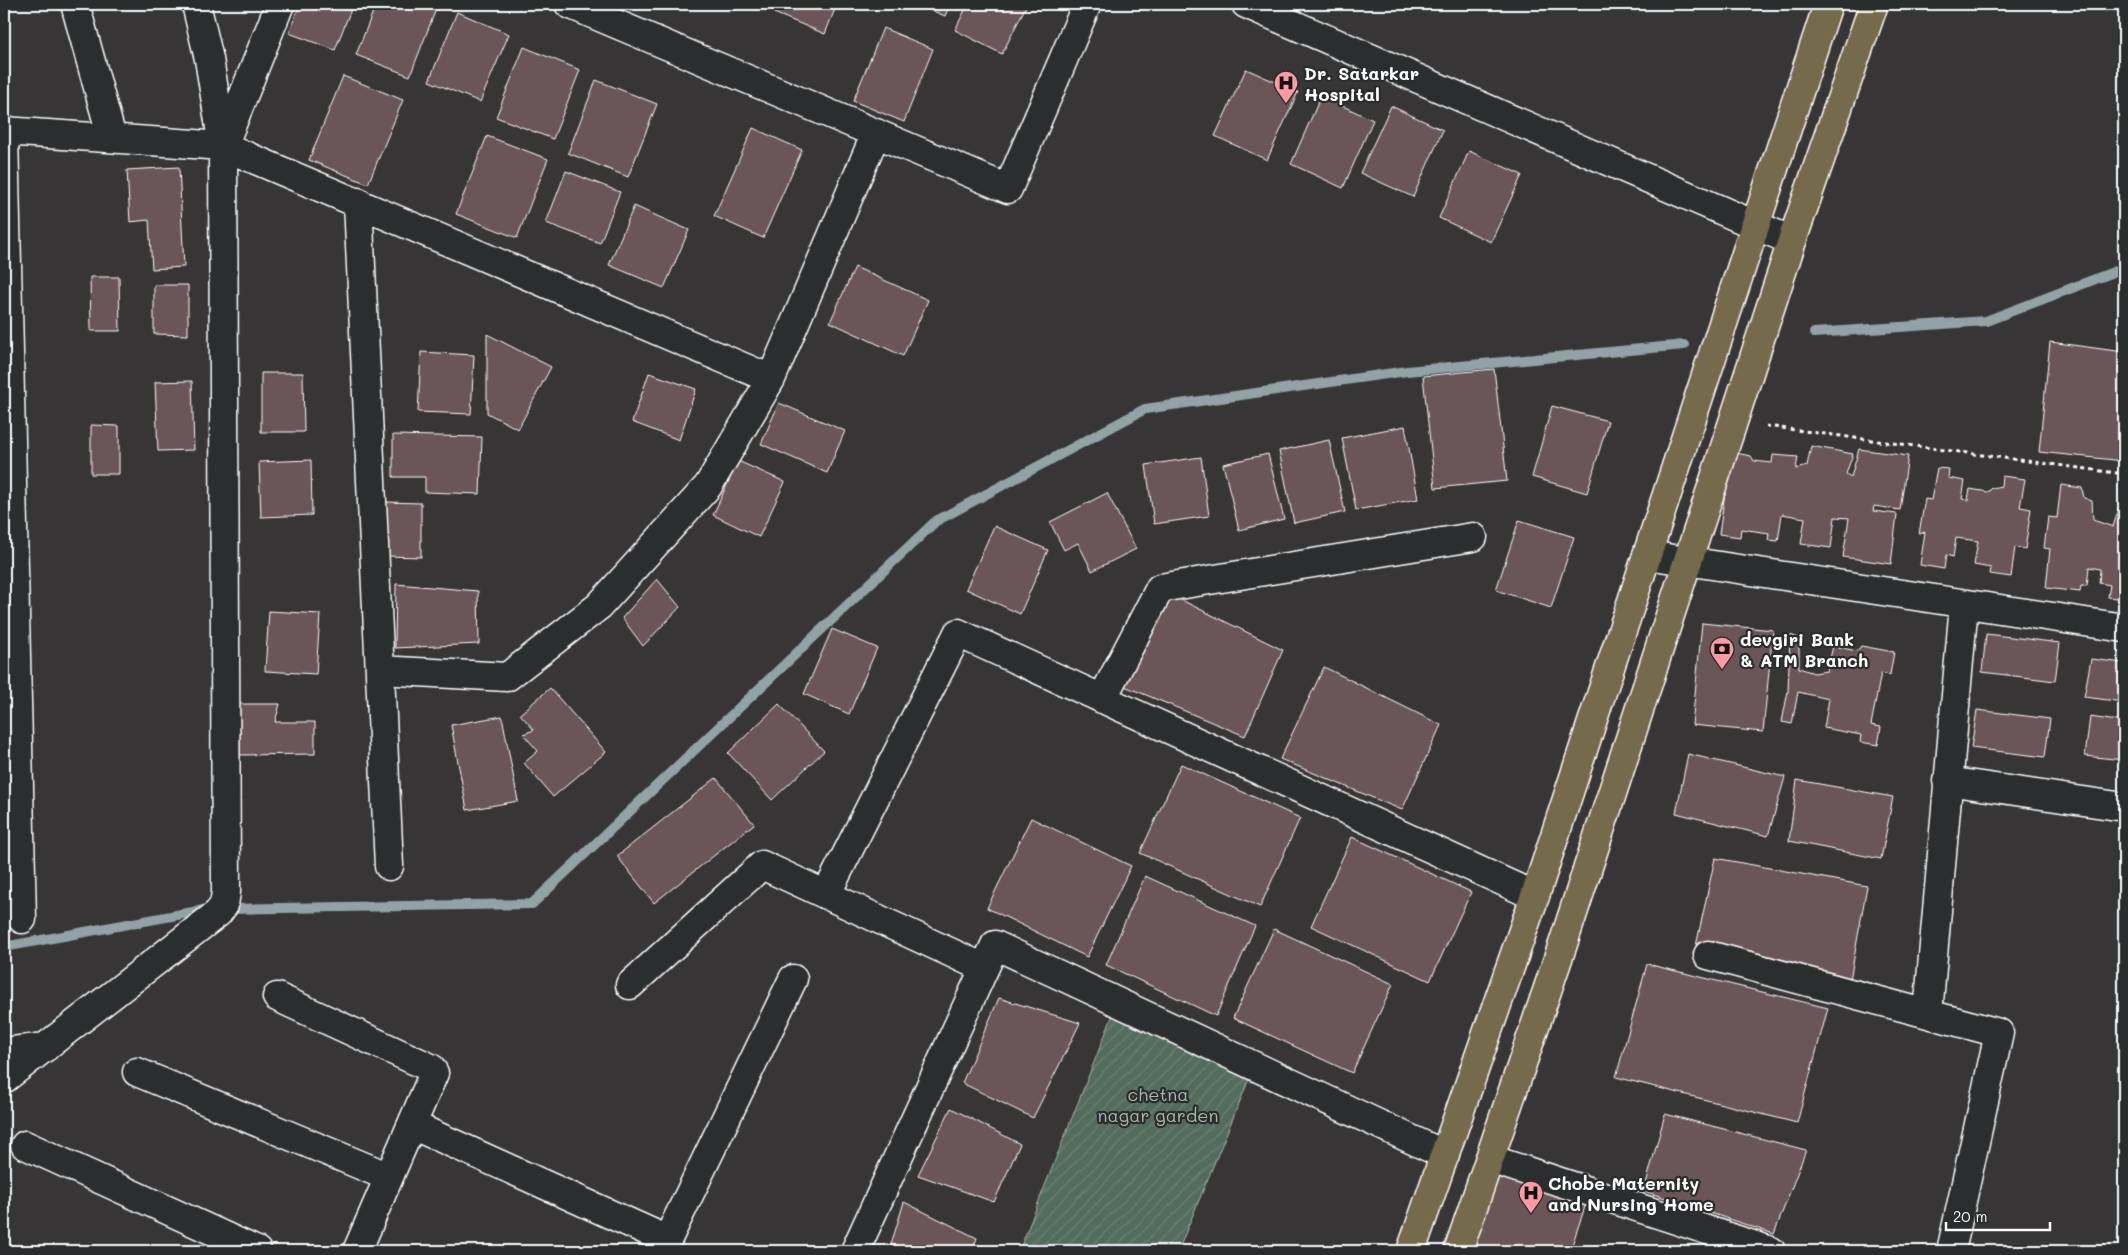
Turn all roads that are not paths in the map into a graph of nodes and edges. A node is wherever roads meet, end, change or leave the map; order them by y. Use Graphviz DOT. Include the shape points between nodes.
graph roads {
  1 [pos="75,4"];
  2 [pos="196,4"];
  3 [pos="280,4"];
  4 [pos="569,4"];
  5 [pos="1087,4"];
  6 [pos="1246,4"];
  7 [pos="1828,4"];
  8 [pos="1874,4"];
  9 [pos="4,133"];
  10 [pos="876,134"];
  11 [pos="112,138"];
  12 [pos="223,146"];
  13 [pos="358,202"];
  14 [pos="1755,225"];
  15 [pos="1792,241"];
  16 [pos="6,313"];
  17 [pos="771,379"];
  18 [pos="7,427"];
  19 [pos="1473,537"];
  20 [pos="8,551"];
  21 [pos="1647,555"];
  22 [pos="1687,561"];
  23 [pos="1964,604"];
  24 [pos="2124,628"];
  25 [pos="10,668"];
  26 [pos="380,670"];
  27 [pos="1102,699"];
  28 [pos="1947,781"];
  29 [pos="2124,807"];
  30 [pos="389,866"];
  31 [pos="826,895"];
  32 [pos="1535,896"];
  33 [pos="22,919"];
  34 [pos="1708,955"];
  35 [pos="984,968"];
  36 [pos="793,979"];
  37 [pos="630,985"];
  38 [pos="278,997"];
  39 [pos="1928,1013"];
  40 [pos="46,1047"];
  41 [pos="4,1052"];
  42 [pos="137,1072"];
  43 [pos="4,1079"];
  44 [pos="412,1125"];
  45 [pos="25,1145"];
  46 [pos="1445,1155"];
  47 [pos="1490,1159"];
  48 [pos="389,1177"];
  49 [pos="657,1242"];
  50 [pos="257,1251"];
  51 [pos="357,1251"];
  52 [pos="855,1251"];
  53 [pos="1412,1251"];
  54 [pos="1458,1251"];
  55 [pos="1771,1251"];
  56 [pos="1951,1251"];
  1 -- 11 [label="street"];
  2 -- 12 [label="street"];
  3 -- 12 [label="street"];
  4 -- 10 [label="street"];
  5 -- 10 [label="street" via="1008,189"];
  6 -- 14 [label="street"];
  7 -- 14 [label="main road"];
  8 -- 15 [label="main road"];
  9 -- 11 [label="street"];
  9 -- 16 [label="street"];
  10 -- 17 [label="street"];
  11 -- 12 [label="street"];
  12 -- 13 [label="street"];
  12 -- 40 [label="street" via="222,903"];
  13 -- 17 [label="street"];
  13 -- 26 [label="street"];
  14 -- 15 [label="street"];
  14 -- 21 [label="main road"];
  15 -- 22 [label="main road"];
  16 -- 18 [label="street"];
  17 -- 26 [label="street" via="708,486 599,606 508,677"];
  18 -- 20 [label="street"];
  19 -- 27 [label="street" via="1160,588"];
  20 -- 25 [label="street"];
  21 -- 22 [label="street"];
  21 -- 32 [label="main road"];
  22 -- 23 [label="street"];
  22 -- 47 [label="main road"];
  23 -- 24 [label="street"];
  23 -- 28 [label="street"];
  25 -- 33 [label="street"];
  26 -- 30 [label="street"];
  27 -- 31 [label="street" via="958,634"];
  27 -- 32 [label="street"];
  28 -- 29 [label="street"];
  28 -- 39 [label="street"];
  31 -- 35 [label="street"];
  31 -- 37 [label="street" via="762,865"];
  32 -- 46 [label="main road"];
  34 -- 39 [label="street"];
  35 -- 46 [label="street" via="995,945"];
  35 -- 52 [label="street"];
  36 -- 49 [label="street"];
  38 -- 44 [label="street" via="431,1068 434,1075"];
  39 -- 56 [label="street" via="1999,1032"];
  40 -- 41 [label="street"];
  40 -- 43 [label="street"];
  42 -- 48 [label="street"];
  44 -- 48 [label="street"];
  44 -- 49 [label="street"];
  45 -- 50 [label="street"];
  46 -- 53 [label="main road"];
  47 -- 54 [label="main road"];
  47 -- 55 [label="street"];
  48 -- 51 [label="street"];
}
